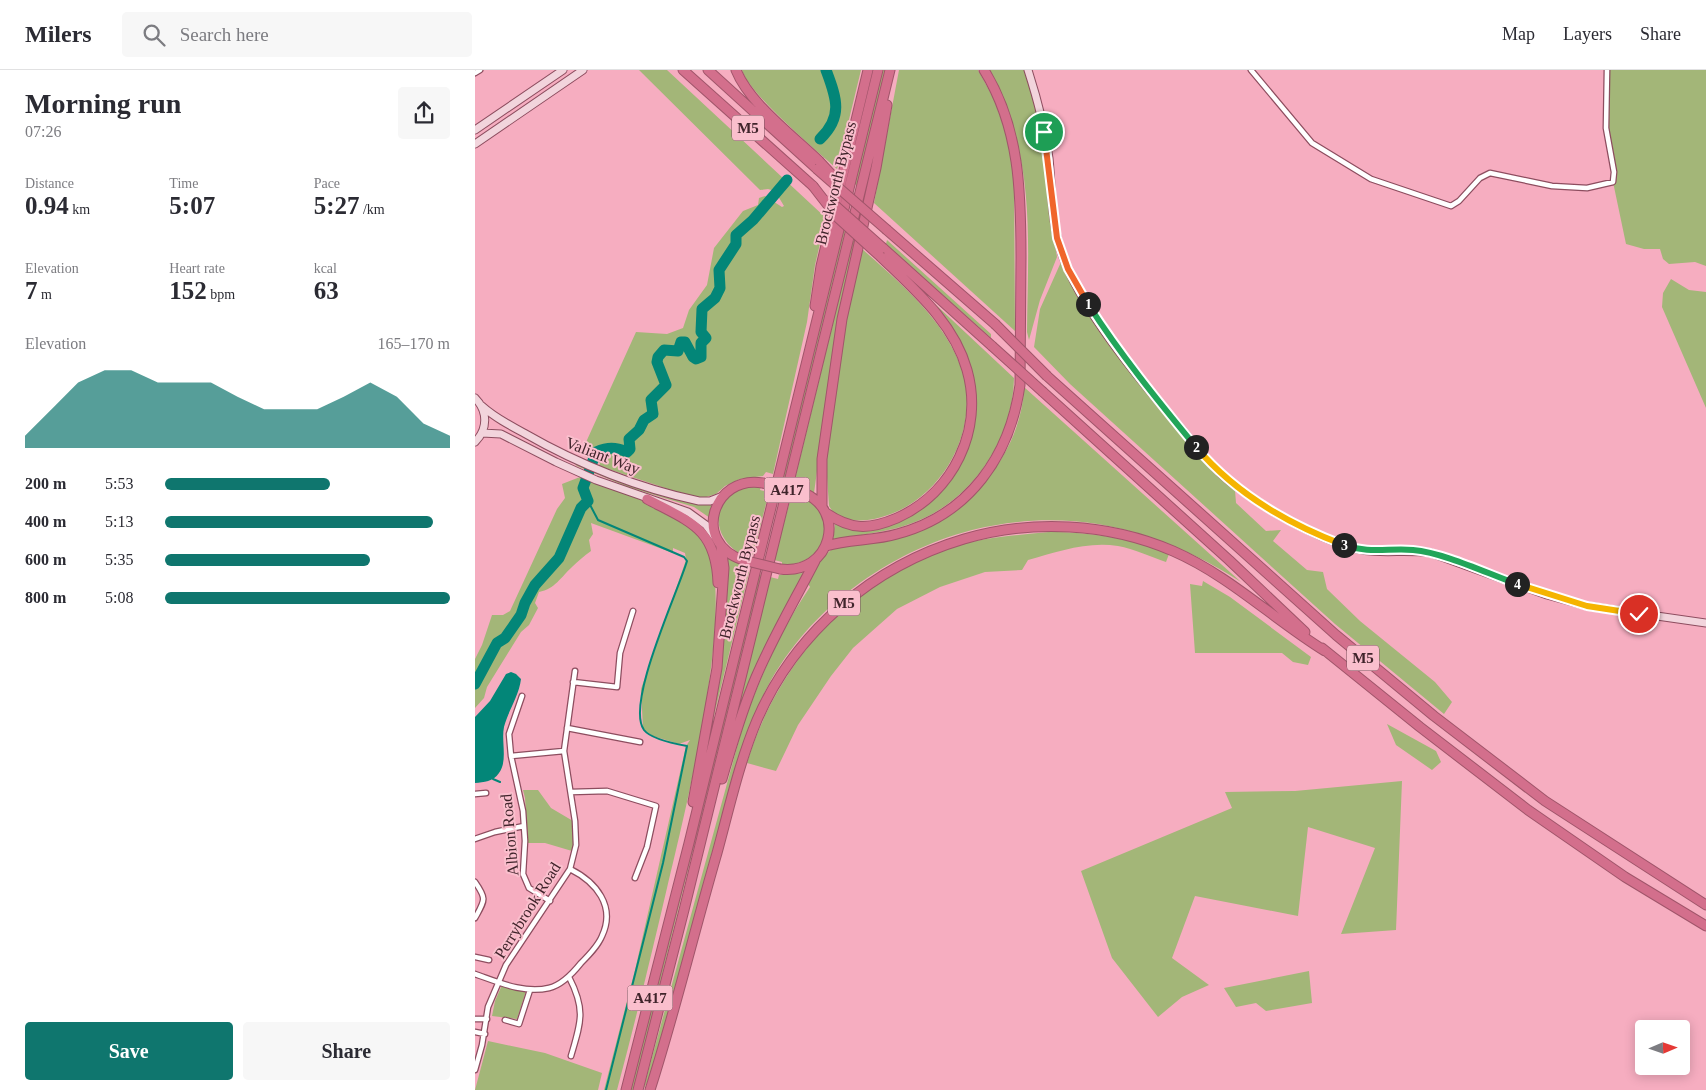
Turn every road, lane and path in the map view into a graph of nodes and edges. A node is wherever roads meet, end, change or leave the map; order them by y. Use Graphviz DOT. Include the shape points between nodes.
graph roads {
  1 [pos="481,70"];
  2 [pos="563,70"];
  3 [pos="583,70"];
  4 [pos="683,70"];
  5 [pos="709,70"];
  6 [pos="736,70"];
  7 [pos="868,70"];
  8 [pos="878,70"];
  9 [pos="891,70"];
  10 [pos="984,70"];
  11 [pos="1028,70"];
  12 [pos="1251,70"];
  13 [pos="1607,70"];
  14 [pos="475,73"];
  15 [pos="475,130"];
  16 [pos="475,144"];
  17 [pos="818,165"];
  18 [pos="813,186"];
  19 [pos="806,363"];
  20 [pos="475,398"];
  21 [pos="482,406"];
  22 [pos="482,433"];
  23 [pos="475,442"];
  24 [pos="723,496"];
  25 [pos="647,499"];
  26 [pos="824,509"];
  27 [pos="714,536"];
  28 [pos="826,546"];
  29 [pos="721,547"];
  30 [pos="815,561"];
  31 [pos="633,611"];
  32 [pos="720,618"];
  33 [pos="1706,623"];
  34 [pos="1325,651"];
  35 [pos="575,670"];
  36 [pos="573,682"];
  37 [pos="522,696"];
  38 [pos="567,728"];
  39 [pos="640,742"];
  40 [pos="564,751"];
  41 [pos="511,756"];
  42 [pos="571,792"];
  43 [pos="487,793"];
  44 [pos="475,794"];
  45 [pos="524,826"];
  46 [pos="475,839"];
  47 [pos="570,869"];
  48 [pos="635,878"];
  49 [pos="475,882"];
  50 [pos="550,901"];
  51 [pos="672,905"];
  52 [pos="1706,905"];
  53 [pos="684,910"];
  54 [pos="475,918"];
  55 [pos="1706,926"];
  56 [pos="475,957"];
  57 [pos="489,960"];
  58 [pos="475,974"];
  59 [pos="569,977"];
  60 [pos="497,982"];
  61 [pos="529,990"];
  62 [pos="475,1019"];
  63 [pos="487,1019"];
  64 [pos="505,1020"];
  65 [pos="475,1032"];
  66 [pos="485,1034"];
  67 [pos="571,1056"];
  68 [pos="475,1070"];
  69 [pos="626,1090"];
  70 [pos="638,1090"];
  71 [pos="650,1090"];
  1 -- 14 [label="street"];
  2 -- 15 [label="street"];
  3 -- 16 [label="street"];
  4 -- 18 [label="highway, M5"];
  5 -- 17 [label="highway, M5"];
  6 -- 17 [label="highway, M5" via="744,87"];
  7 -- 19 [label="highway" via="821,266"];
  8 -- 19 [label="highway, Brockworth Bypass / A417"];
  9 -- 26 [label="highway" via="876,168 842,319 822,459"];
  9 -- 53 [label="highway, Brockworth Bypass / A417"];
  10 -- 28 [label="highway" via="1013,138 1021,197 1019,384 1011,427 985,477 957,504 933,520 898,534"];
  11 -- 33 [label="street" via="1047,146 1057,238 1068,269 1114,343 1159,402 1232,484 1255,500 1339,543 1367,551 1431,553 1587,606"];
  12 -- 13 [label="street" via="1312,144 1371,180 1451,206 1480,178 1491,173 1551,186 1587,188 1613,182 1606,128"];
  17 -- 52 [label="highway, M5, bridge" via="1336,635 1545,801"];
  18 -- 26 [label="highway, M5, bridge" via="837,217 929,304 959,349 967,369 972,408 965,447 951,474 932,496 911,511 885,523 863,527 841,523"];
  18 -- 34 [label="highway, M5, bridge" via="1229,560"];
  19 -- 51 [label="highway, Brockworth Bypass / A417"];
  20 -- 21 [label="street, Valiant Way"];
  21 -- 22 [label="street" via="485,415"];
  21 -- 24 [label="street, Valiant Way" via="493,416 554,451 602,471 693,500 710,501"];
  22 -- 23 [label="street"];
  22 -- 25 [label="street, Valiant Way" via="506,436 576,472"];
  24 -- 26 [label="highway, bridge" via="742,484 763,483 801,492"];
  24 -- 27 [label="highway" via="714,512"];
  25 -- 27 [label="street, Valiant Way" via="688,512 706,525"];
  25 -- 32 [label="highway" via="694,524 711,546 717,572"];
  26 -- 28 [label="highway" via="829,530"];
  27 -- 29 [label="highway"];
  28 -- 30 [label="highway"];
  29 -- 30 [label="highway, bridge" via="743,560 780,569 792,570"];
  29 -- 32 [label="highway" via="724,568"];
  30 -- 53 [label="highway" via="767,652 746,703"];
  31 -- 36 [label="street" via="620,653 617,688"];
  32 -- 51 [label="highway" via="713,692"];
  34 -- 55 [label="highway, M5" via="1528,810 1625,877"];
  34 -- 71 [label="highway, M5" via="1205,566 1151,543 1097,530 1035,527 974,536 923,553 871,583 836,610 807,641 779,679 759,718 743,761"];
  35 -- 36 [label="street, Perrybrook Road"];
  36 -- 38 [label="street, Perrybrook Road"];
  37 -- 41 [label="street, Albion Road" via="509,734"];
  38 -- 39 [label="street"];
  38 -- 40 [label="street, Perrybrook Road"];
  40 -- 41 [label="street"];
  40 -- 42 [label="street, Perrybrook Road"];
  41 -- 45 [label="street, Albion Road"];
  42 -- 47 [label="street, Perrybrook Road" via="576,845"];
  42 -- 48 [label="street" via="607,791 655,806 647,847"];
  43 -- 44 [label="street"];
  45 -- 46 [label="street"];
  45 -- 50 [label="street, Albion Road" via="525,881 529,888"];
  47 -- 50 [label="street, Perrybrook Road"];
  47 -- 59 [label="street" via="594,886 607,910 602,936"];
  49 -- 54 [label="street" via="484,900"];
  50 -- 60 [label="street, Perrybrook Road"];
  51 -- 69 [label="highway, Brockworth Bypass / A417"];
  53 -- 70 [label="highway, Brockworth Bypass / A417"];
  56 -- 57 [label="street"];
  58 -- 60 [label="street"];
  59 -- 61 [label="street" via="550,988"];
  59 -- 67 [label="street" via="580,1004 580,1024"];
  60 -- 61 [label="street"];
  60 -- 63 [label="street, Perrybrook Road"];
  61 -- 64 [label="street" via="519,1024"];
  62 -- 63 [label="street"];
  63 -- 66 [label="street, Perrybrook Road"];
  65 -- 66 [label="street"];
  66 -- 68 [label="street, Perrybrook Road"];
}
